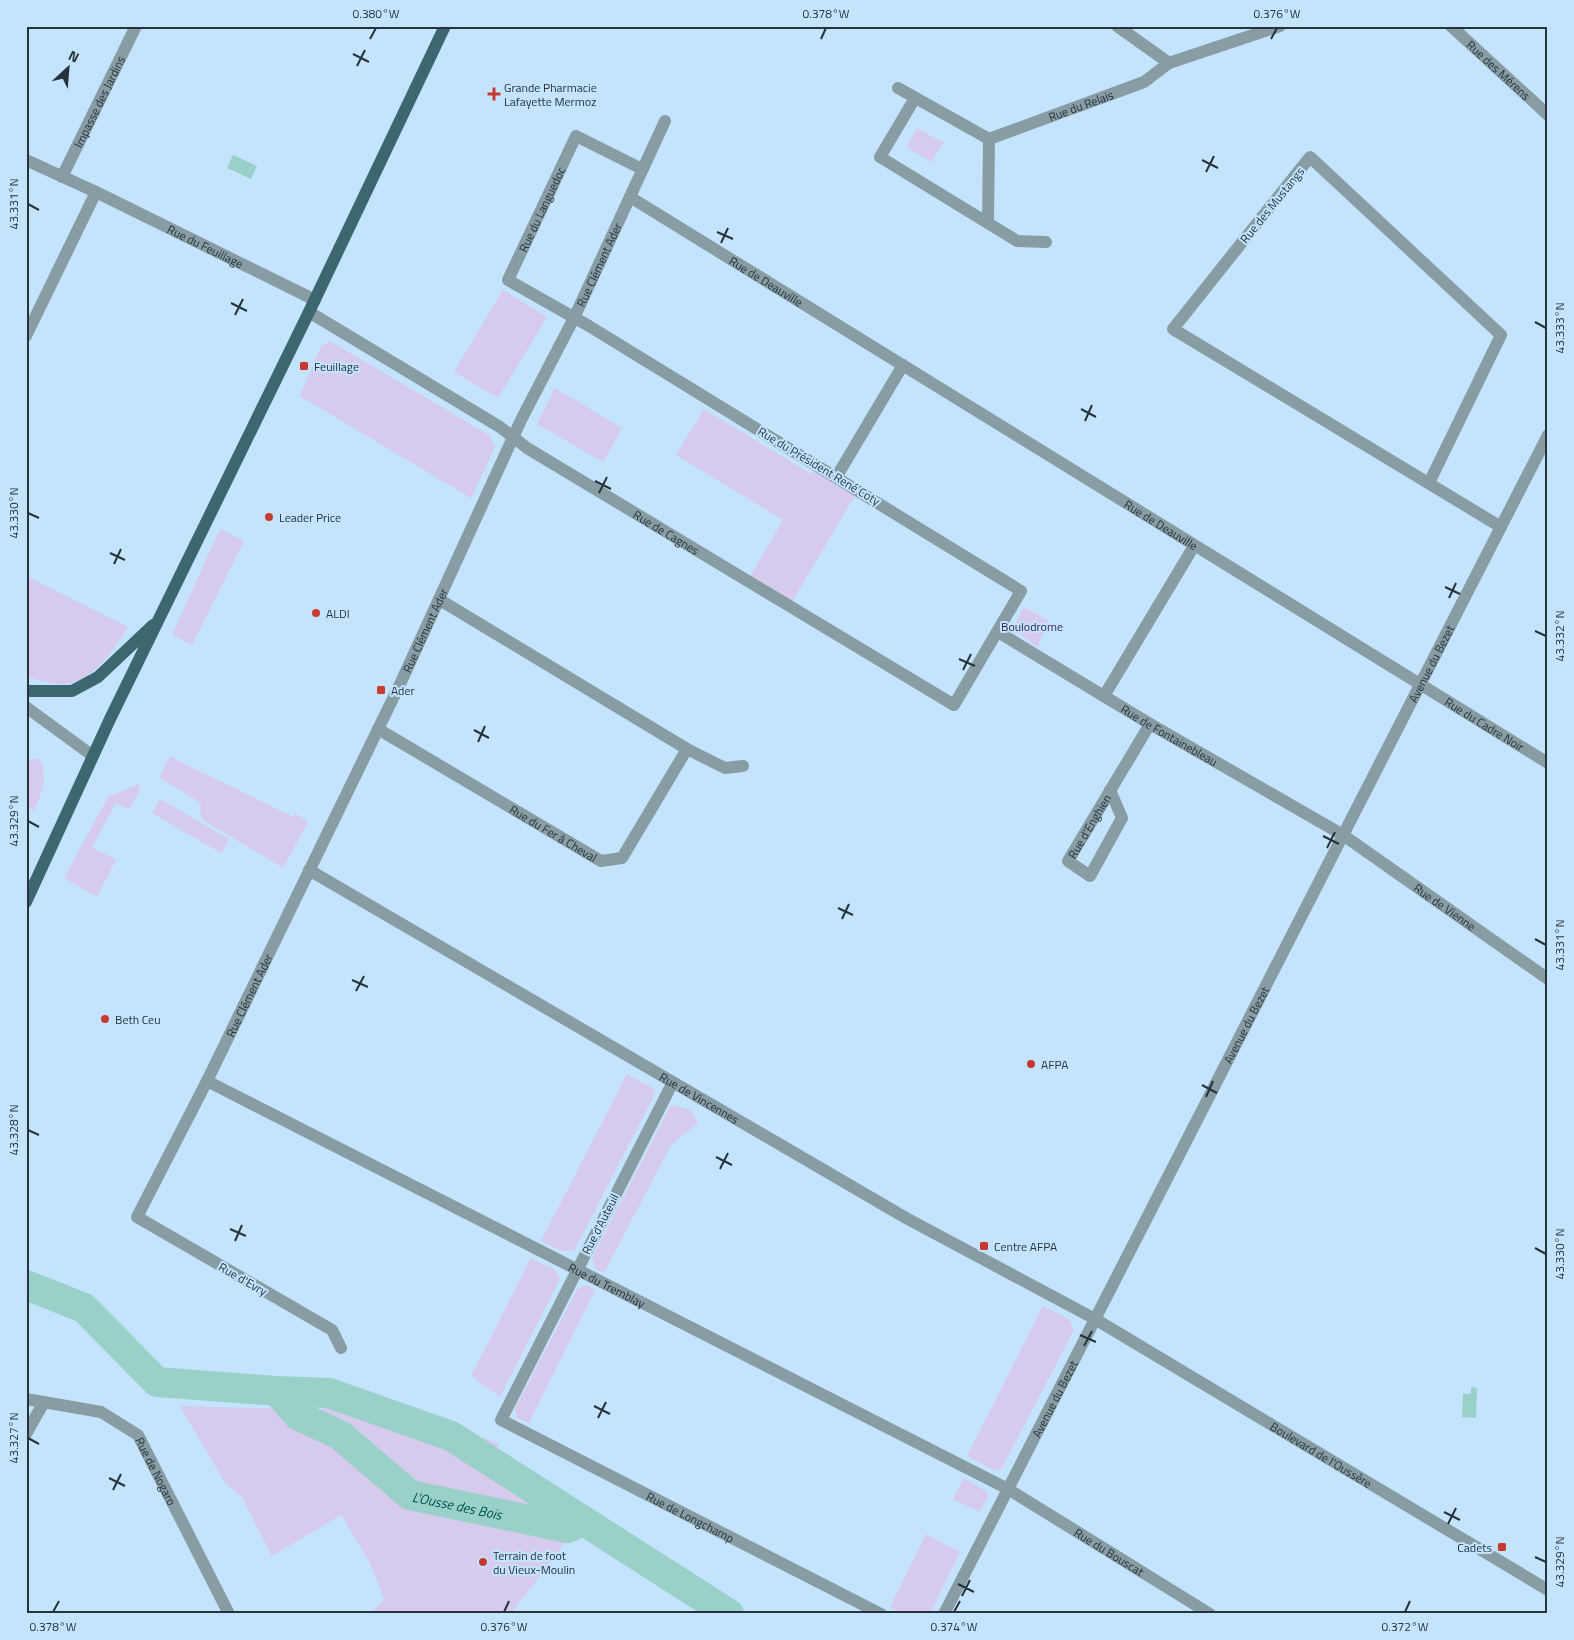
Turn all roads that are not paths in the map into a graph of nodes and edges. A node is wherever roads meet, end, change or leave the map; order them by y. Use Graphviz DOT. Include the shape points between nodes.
graph roads {
  1 [pos="136,26"];
  2 [pos="444,26"];
  3 [pos="1116,26"];
  4 [pos="1280,26"];
  5 [pos="1451,26"];
  6 [pos="1170,63"];
  7 [pos="898,88"];
  8 [pos="915,98"];
  9 [pos="1548,115"];
  10 [pos="665,122"];
  11 [pos="988,139"];
  12 [pos="26,160"];
  13 [pos="642,169"];
  14 [pos="62,177"];
  15 [pos="96,192"];
  16 [pos="630,197"];
  17 [pos="988,223"];
  18 [pos="1046,242"];
  19 [pos="312,306"];
  20 [pos="574,318"];
  21 [pos="26,336"];
  22 [pos="903,365"];
  23 [pos="1548,434"];
  24 [pos="513,437"];
  25 [pos="837,476"];
  26 [pos="1429,483"];
  27 [pos="1501,527"];
  28 [pos="1194,546"];
  29 [pos="440,600"];
  30 [pos="160,618"];
  31 [pos="998,632"];
  32 [pos="1420,685"];
  33 [pos="26,691"];
  34 [pos="1104,696"];
  35 [pos="26,707"];
  36 [pos="1150,724"];
  37 [pos="378,729"];
  38 [pos="688,749"];
  39 [pos="93,756"];
  40 [pos="1548,763"];
  41 [pos="744,766"];
  42 [pos="1110,790"];
  43 [pos="1343,835"];
  44 [pos="309,870"];
  45 [pos="26,902"];
  46 [pos="1548,979"];
  47 [pos="206,1081"];
  48 [pos="673,1082"];
  49 [pos="137,1217"];
  50 [pos="577,1269"];
  51 [pos="1095,1319"];
  52 [pos="340,1348"];
  53 [pos="26,1399"];
  54 [pos="44,1402"];
  55 [pos="501,1420"];
  56 [pos="26,1434"];
  57 [pos="1008,1488"];
  58 [pos="1548,1590"];
  59 [pos="947,1613"];
  60 [pos="229,1614"];
  61 [pos="881,1614"];
  62 [pos="1210,1614"];
  1 -- 14 [label="street, Impasse des Jardins"];
  2 -- 19 [label="main road"];
  3 -- 6 [label="street"];
  4 -- 6 [label="street, Rue du Relais"];
  5 -- 9 [label="street, Rue des Mérens"];
  6 -- 11 [label="street, Rue du Relais" via="1144,82"];
  7 -- 8 [label="street"];
  8 -- 11 [label="street"];
  8 -- 17 [label="street" via="880,157"];
  10 -- 13 [label="street, Rue Clément Ader"];
  11 -- 17 [label="street"];
  12 -- 14 [label="street, Rue du Feuillage"];
  13 -- 16 [label="street, Rue Clément Ader"];
  13 -- 20 [label="street, Rue du Languedoc" via="576,136 508,280"];
  14 -- 15 [label="street, Rue du Feuillage"];
  15 -- 19 [label="street, Rue du Feuillage"];
  15 -- 21 [label="street"];
  16 -- 20 [label="street, Rue Clément Ader"];
  16 -- 22 [label="street, Rue de Deauville"];
  17 -- 18 [label="street" via="1018,241"];
  19 -- 24 [label="street, Rue de Cagnes"];
  19 -- 30 [label="main road"];
  20 -- 24 [label="street, Rue Clément Ader"];
  20 -- 25 [label="street, Rue du Président René Coty"];
  22 -- 25 [label="street"];
  22 -- 28 [label="street, Rue de Deauville"];
  23 -- 27 [label="street, Avenue du Bezet"];
  24 -- 29 [label="street, Rue Clément Ader"];
  24 -- 31 [label="street, Rue de Cagnes" via="954,705"];
  25 -- 31 [label="street, Rue du Président René Coty" via="1021,591"];
  26 -- 26 [label="street, Rue des Mustangs" via="1173,329 1310,158 1501,335"];
  26 -- 27 [label="street, Rue des Mustangs"];
  27 -- 32 [label="street, Avenue du Bezet"];
  28 -- 32 [label="street, Rue de Deauville"];
  28 -- 34 [label="street"];
  29 -- 37 [label="street, Rue Clément Ader"];
  29 -- 38 [label="street"];
  30 -- 33 [label="main road" via="98,677 72,691"];
  30 -- 39 [label="main road"];
  31 -- 34 [label="street, Rue de Fontainebleau"];
  32 -- 40 [label="street, Rue du Cadre Noir"];
  32 -- 43 [label="street, Avenue du Bezet"];
  34 -- 36 [label="street, Rue de Fontainebleau"];
  35 -- 39 [label="street"];
  36 -- 42 [label="street, Rue d'Enghien"];
  36 -- 43 [label="street, Rue de Fontainebleau"];
  37 -- 38 [label="street, Rue du Fer à Cheval" via="601,861 622,858"];
  37 -- 44 [label="street, Rue Clément Ader"];
  38 -- 41 [label="street" via="725,768"];
  39 -- 45 [label="main road"];
  42 -- 42 [label="street, Rue d'Enghien" via="1122,818 1090,876 1068,861"];
  43 -- 46 [label="street, Rue de Vienne"];
  43 -- 51 [label="street, Avenue du Bezet"];
  44 -- 47 [label="street, Rue Clément Ader"];
  44 -- 48 [label="street, Rue de Vincennes"];
  47 -- 49 [label="street, Rue Clément Ader"];
  47 -- 50 [label="street, Rue du Tremblay"];
  48 -- 50 [label="street, Rue d'Auteuil"];
  48 -- 51 [label="street, Rue de Vincennes" via="906,1218"];
  49 -- 52 [label="street, Rue d'Evry" via="332,1330"];
  50 -- 55 [label="street, Rue d'Auteuil"];
  50 -- 57 [label="street, Rue du Tremblay"];
  51 -- 57 [label="street, Avenue du Bezet"];
  51 -- 58 [label="street, Boulevard de l'Oussère"];
  53 -- 54 [label="street, Rue de Nogaro"];
  54 -- 56 [label="street"];
  54 -- 60 [label="street, Rue de Nogaro" via="101,1412 138,1435"];
  55 -- 61 [label="street, Rue de Longchamp"];
  57 -- 59 [label="street, Avenue du Bezet"];
  57 -- 62 [label="street, Rue du Bouscat"];
}
